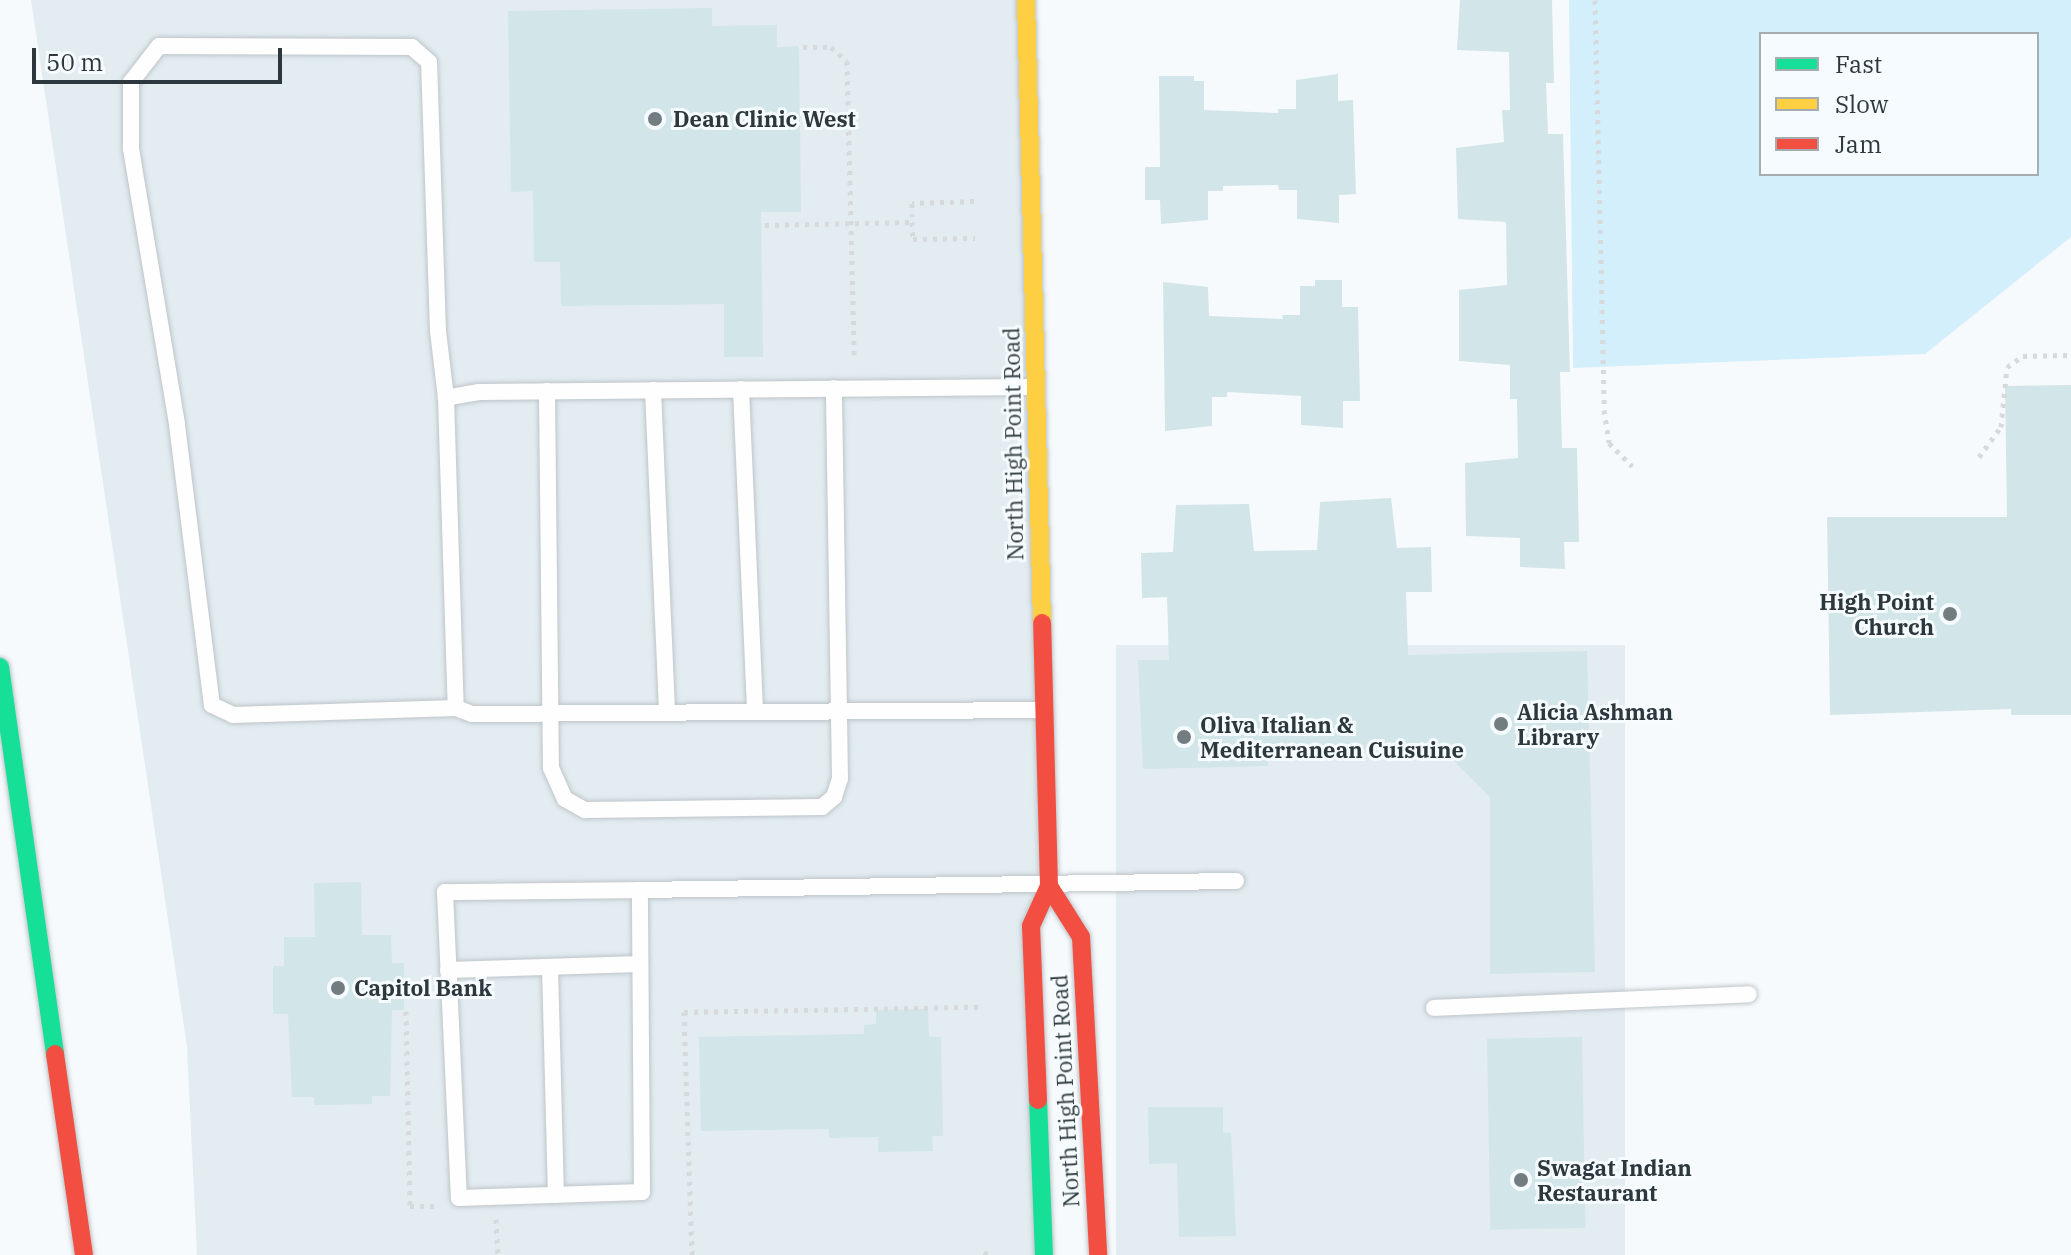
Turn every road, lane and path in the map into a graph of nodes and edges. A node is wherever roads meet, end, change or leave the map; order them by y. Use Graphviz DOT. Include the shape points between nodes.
graph roads {
  1 [pos="1026,0"];
  2 [pos="1595,0"];
  3 [pos="803,47"];
  4 [pos="974,201"];
  5 [pos="912,222"];
  6 [pos="852,223"];
  7 [pos="765,225"];
  8 [pos="975,238"];
  9 [pos="2071,355"];
  10 [pos="854,357"];
  11 [pos="1037,387"];
  12 [pos="834,388"];
  13 [pos="741,389"];
  14 [pos="653,390"];
  15 [pos="547,391"];
  16 [pos="446,398"];
  17 [pos="1979,457"];
  18 [pos="1632,466"];
  19 [pos="0,667"];
  20 [pos="456,708"];
  21 [pos="837,709"];
  22 [pos="755,710"];
  23 [pos="1042,710"];
  24 [pos="667,712"];
  25 [pos="553,713"];
  26 [pos="1236,881"];
  27 [pos="1049,886"];
  28 [pos="640,890"];
  29 [pos="640,964"];
  30 [pos="550,967"];
  31 [pos="448,970"];
  32 [pos="1749,994"];
  33 [pos="980,1007"];
  34 [pos="1434,1008"];
  35 [pos="556,1195"];
  36 [pos="84,1255"];
  37 [pos="692,1255"];
  38 [pos="1044,1255"];
  39 [pos="1098,1255"];
  1 -- 11 [label="main road, North High Point Road"];
  2 -- 18 [label="path" via="1604,410 1609,443"];
  3 -- 6 [label="path" via="831,47 847,61"];
  4 -- 5 [label="path" via="912,203"];
  5 -- 6 [label="path"];
  5 -- 8 [label="path" via="913,239"];
  6 -- 7 [label="path"];
  6 -- 10 [label="path"];
  9 -- 17 [label="path" via="2023,356 2007,367 2001,427"];
  11 -- 12 [label="lane"];
  11 -- 23 [label="main road, North High Point Road"];
  12 -- 13 [label="lane"];
  12 -- 21 [label="lane"];
  13 -- 14 [label="lane"];
  13 -- 22 [label="lane"];
  14 -- 15 [label="lane"];
  14 -- 24 [label="lane"];
  15 -- 16 [label="lane"];
  15 -- 25 [label="lane"];
  16 -- 20 [label="lane"];
  16 -- 20 [label="lane" via="437,315 429,62 412,47 159,46 131,82 131,149 177,425 212,705 233,715"];
  19 -- 36 [label="main road"];
  20 -- 25 [label="lane" via="472,714"];
  21 -- 22 [label="lane"];
  21 -- 23 [label="lane"];
  21 -- 25 [label="lane" via="840,778 834,797 822,807 759,808 585,810 555,786"];
  22 -- 24 [label="lane"];
  23 -- 27 [label="main road, North High Point Road"];
  24 -- 25 [label="lane"];
  26 -- 27 [label="lane"];
  27 -- 28 [label="lane"];
  27 -- 38 [label="main road, North High Point Road" via="1031,926"];
  27 -- 39 [label="main road, North High Point Road" via="1081,937"];
  28 -- 29 [label="lane"];
  28 -- 31 [label="lane" via="445,892"];
  29 -- 30 [label="lane"];
  29 -- 35 [label="lane" via="642,1192"];
  30 -- 31 [label="lane"];
  30 -- 35 [label="lane"];
  31 -- 35 [label="lane" via="459,1198"];
  32 -- 34 [label="lane"];
  33 -- 37 [label="path" via="684,1012"];
}
